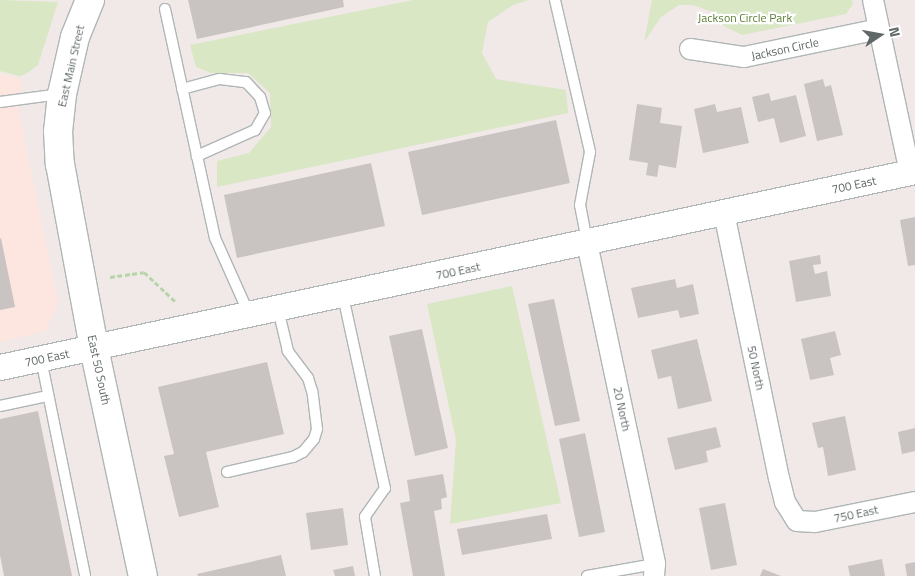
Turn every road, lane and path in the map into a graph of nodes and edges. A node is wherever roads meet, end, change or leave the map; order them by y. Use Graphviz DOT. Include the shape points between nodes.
graph roads {
  1 [pos="90,0"];
  2 [pos="555,0"];
  3 [pos="873,0"];
  4 [pos="165,9"];
  5 [pos="879,29"];
  6 [pos="690,49"];
  7 [pos="182,89"];
  8 [pos="62,94"];
  9 [pos="0,102"];
  10 [pos="197,156"];
  11 [pos="60,164"];
  12 [pos="912,172"];
  13 [pos="724,213"];
  14 [pos="587,243"];
  15 [pos="110,277"];
  16 [pos="343,296"];
  17 [pos="178,303"];
  18 [pos="278,309"];
  19 [pos="250,315"];
  20 [pos="94,348"];
  21 [pos="41,359"];
  22 [pos="0,367"];
  23 [pos="48,396"];
  24 [pos="0,406"];
  25 [pos="227,472"];
  26 [pos="915,502"];
  27 [pos="797,521"];
  28 [pos="654,570"];
  29 [pos="85,576"];
  30 [pos="143,576"];
  31 [pos="375,576"];
  32 [pos="587,576"];
  1 -- 8 [label="main road, East Main Street" via="75,37"];
  2 -- 14 [label="lane" via="590,152 580,204"];
  3 -- 5 [label="street"];
  4 -- 7 [label="lane"];
  5 -- 6 [label="street, Jackson Circle" via="744,57"];
  5 -- 12 [label="street"];
  7 -- 10 [label="lane"];
  7 -- 10 [label="lane" via="220,79 246,82 260,97 265,113 255,130"];
  8 -- 9 [label="lane"];
  8 -- 11 [label="main road, East Main Street" via="58,131"];
  10 -- 19 [label="lane" via="215,238"];
  11 -- 20 [label="main road, East 50 South"];
  12 -- 13 [label="street, 700 East"];
  13 -- 14 [label="street, 700 East"];
  13 -- 27 [label="street, 50 North" via="779,478 786,502"];
  14 -- 16 [label="street, 700 East"];
  14 -- 28 [label="street, 20 North"];
  15 -- 17 [label="path" via="144,272"];
  16 -- 18 [label="street, 700 East"];
  16 -- 31 [label="lane" via="385,488 365,517"];
  18 -- 19 [label="street, 700 East"];
  18 -- 25 [label="lane" via="288,351 308,378 312,391 317,429 314,439 303,452 293,457"];
  19 -- 20 [label="street, 700 East"];
  20 -- 21 [label="street, 700 East"];
  20 -- 30 [label="main road, East 50 South"];
  21 -- 22 [label="street, 700 East"];
  21 -- 23 [label="lane"];
  23 -- 24 [label="lane"];
  23 -- 29 [label="lane"];
  26 -- 27 [label="street, 750 East" via="815,522"];
  28 -- 32 [label="lane"];
}
